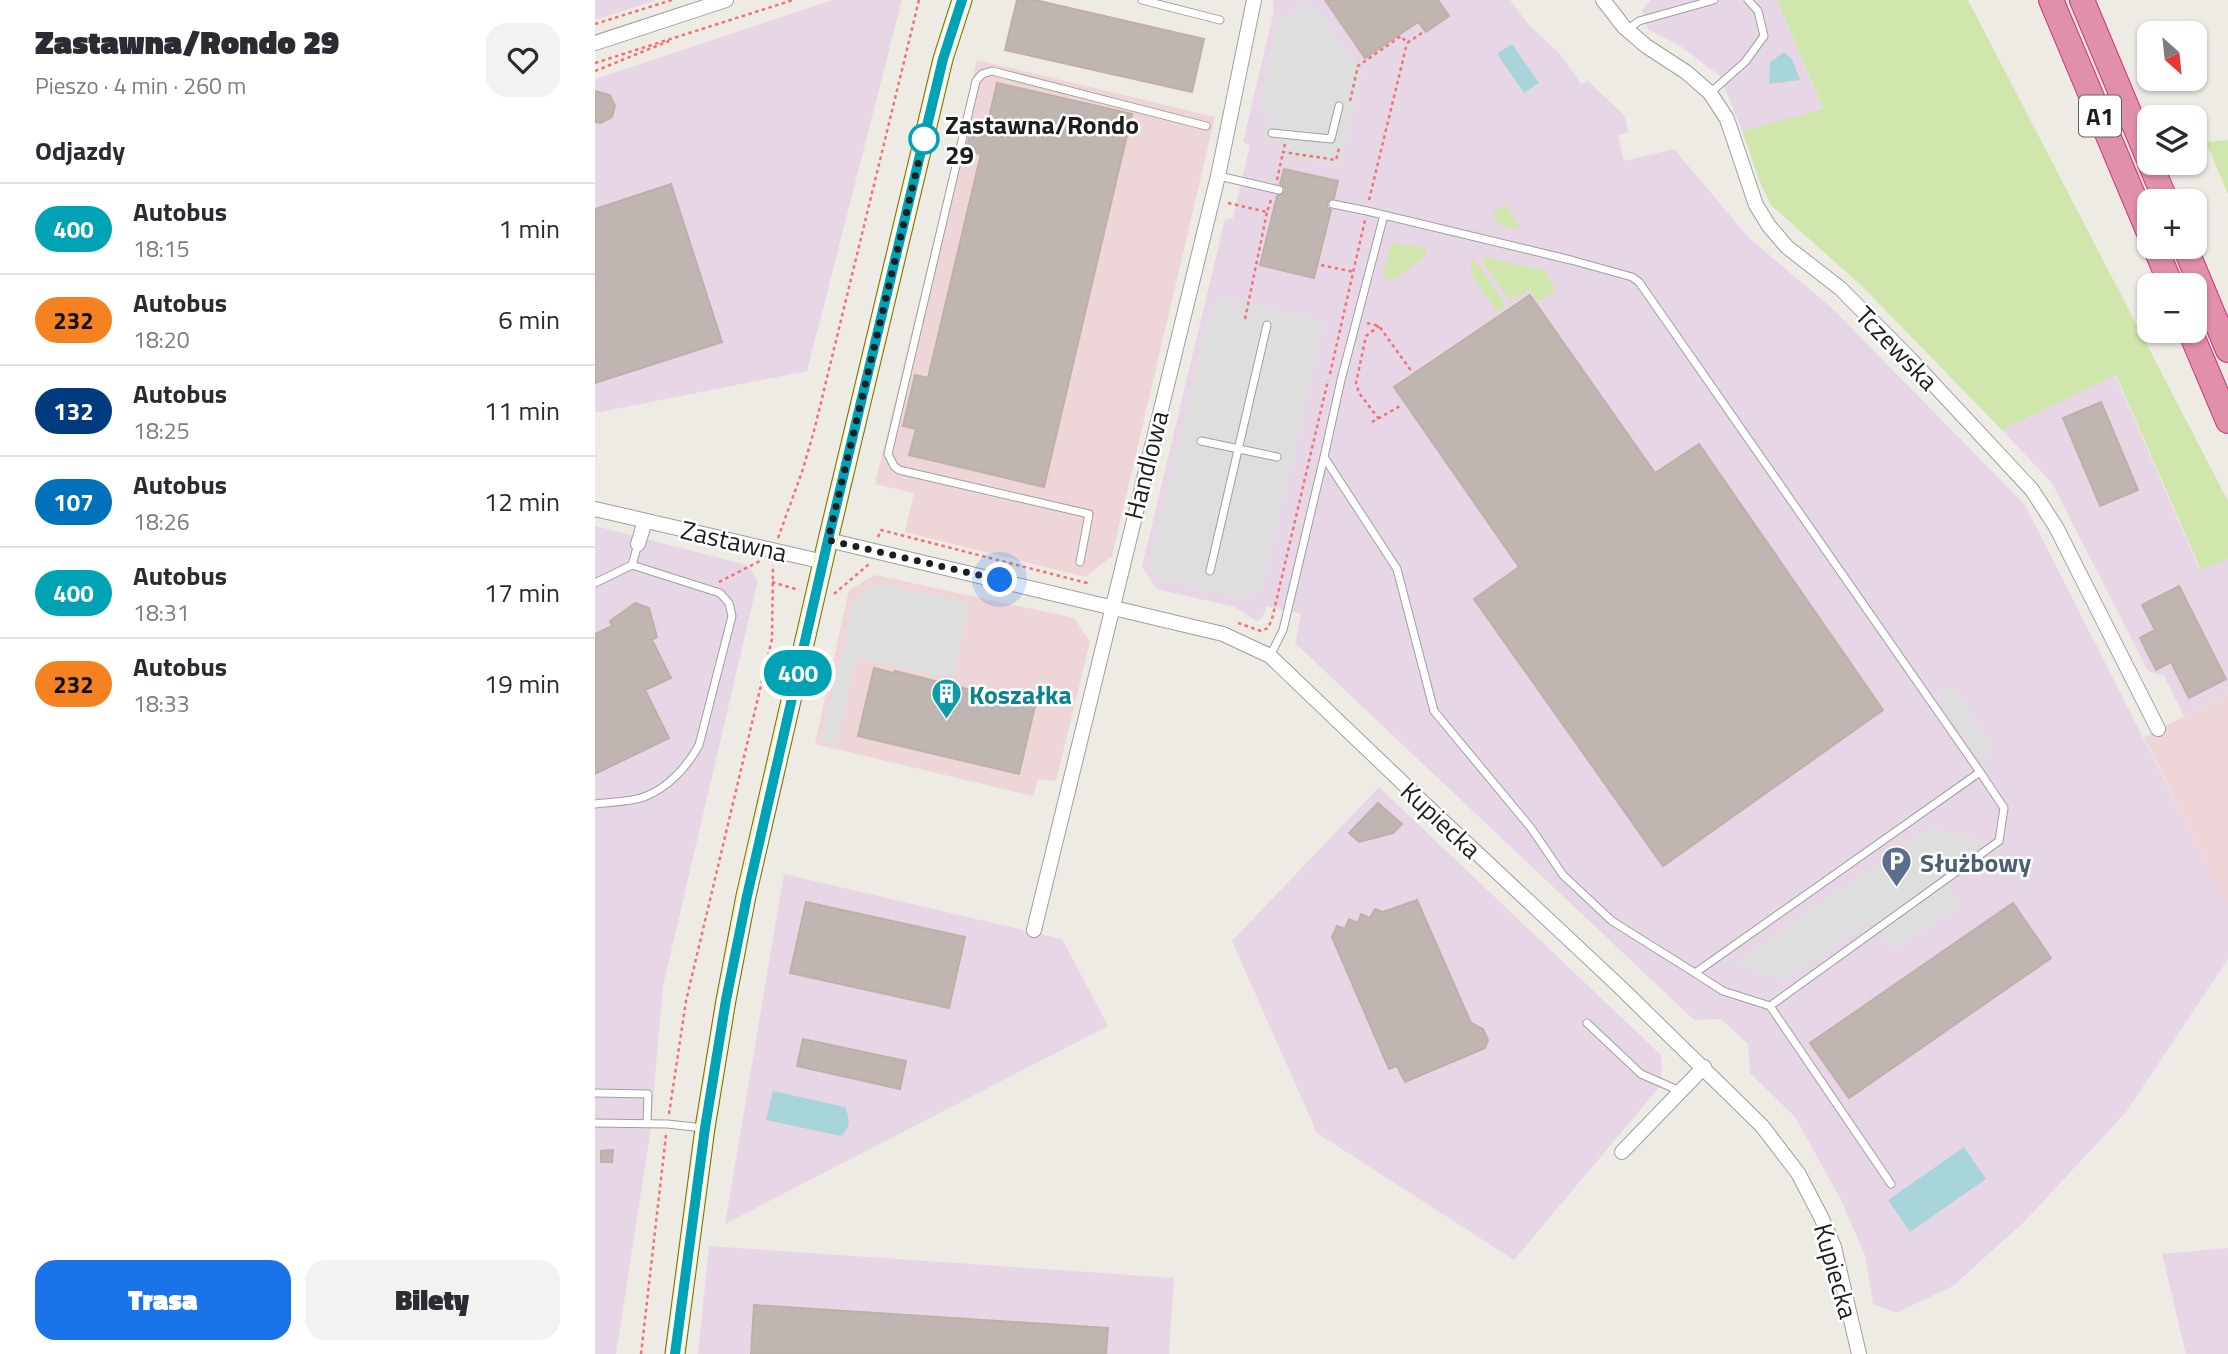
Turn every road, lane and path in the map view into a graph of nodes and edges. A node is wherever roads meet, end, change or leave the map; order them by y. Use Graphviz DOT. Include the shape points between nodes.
graph roads {
  1 [pos="671,0"];
  2 [pos="726,0"];
  3 [pos="793,0"];
  4 [pos="919,0"];
  5 [pos="1142,0"];
  6 [pos="1254,0"];
  7 [pos="1604,0"];
  8 [pos="1714,0"];
  9 [pos="1748,0"];
  10 [pos="2052,0"];
  11 [pos="2082,0"];
  12 [pos="957,4"];
  13 [pos="1220,20"];
  14 [pos="595,24"];
  15 [pos="1627,30"];
  16 [pos="681,36"];
  17 [pos="595,43"];
  18 [pos="1406,43"];
  19 [pos="595,63"];
  20 [pos="595,71"];
  21 [pos="1710,93"];
  22 [pos="1339,106"];
  23 [pos="1206,126"];
  24 [pos="2137,131"];
  25 [pos="1272,133"];
  26 [pos="1218,176"];
  27 [pos="1279,190"];
  28 [pos="1333,204"];
  29 [pos="2137,204"];
  30 [pos="1367,211"];
  31 [pos="1267,212"];
  32 [pos="1384,215"];
  33 [pos="2190,259"];
  34 [pos="1321,265"];
  35 [pos="1354,272"];
  36 [pos="1245,319"];
  37 [pos="1356,321"];
  38 [pos="1267,325"];
  39 [pos="1379,326"];
  40 [pos="2195,343"];
  41 [pos="2228,350"];
  42 [pos="1412,372"];
  43 [pos="1400,406"];
  44 [pos="1379,419"];
  45 [pos="2228,421"];
  46 [pos="1372,422"];
  47 [pos="1201,441"];
  48 [pos="1237,448"];
  49 [pos="1277,457"];
  50 [pos="1324,457"];
  51 [pos="595,509"];
  52 [pos="645,521"];
  53 [pos="828,540"];
  54 [pos="638,544"];
  55 [pos="777,544"];
  56 [pos="767,558"];
  57 [pos="773,560"];
  58 [pos="824,562"];
  59 [pos="1080,562"];
  60 [pos="632,565"];
  61 [pos="1210,571"];
  62 [pos="595,583"];
  63 [pos="716,583"];
  64 [pos="1112,607"];
  65 [pos="1229,637"];
  66 [pos="1270,656"];
  67 [pos="2158,729"];
  68 [pos="1980,772"];
  69 [pos="595,804"];
  70 [pos="1034,930"];
  71 [pos="1695,973"];
  72 [pos="1770,1006"];
  73 [pos="1587,1023"];
  74 [pos="1704,1068"];
  75 [pos="1681,1091"];
  76 [pos="595,1093"];
  77 [pos="668,1116"];
  78 [pos="595,1123"];
  79 [pos="647,1123"];
  80 [pos="705,1128"];
  81 [pos="666,1134"];
  82 [pos="1622,1152"];
  83 [pos="1891,1184"];
  84 [pos="641,1354"];
  85 [pos="675,1354"];
  86 [pos="1859,1354"];
  1 -- 14 [label="path"];
  2 -- 17 [label="street"];
  3 -- 16 [label="path"];
  4 -- 55 [label="path" via="814,431"];
  5 -- 13 [label="lane"];
  6 -- 26 [label="street, Handlowa"];
  7 -- 15 [label="street, Tczewska"];
  8 -- 15 [label="lane" via="1639,21"];
  9 -- 21 [label="lane" via="1758,11 1764,36 1745,62"];
  10 -- 29 [label="highway, A1"];
  11 -- 24 [label="highway, A1"];
  12 -- 53 [label="main road, Zastawna"];
  15 -- 21 [label="street, Tczewska"];
  16 -- 19 [label="path"];
  16 -- 20 [label="path"];
  18 -- 30 [label="path"];
  21 -- 67 [label="street, Tczewska" via="1727,119 1756,205 1769,226 1787,247 1841,289 2032,490 2056,527"];
  22 -- 25 [label="lane" via="1331,139"];
  23 -- 59 [label="lane" via="992,71 976,81 888,454 899,470 1089,514"];
  26 -- 27 [label="lane"];
  26 -- 64 [label="street, Handlowa"];
  28 -- 30 [label="lane"];
  30 -- 32 [label="lane"];
  30 -- 35 [label="path"];
  31 -- 36 [label="path"];
  32 -- 37 [label="lane"];
  32 -- 68 [label="lane" via="1570,260 1639,282"];
  33 -- 41 [label="highway"];
  34 -- 35 [label="path"];
  35 -- 65 [label="path" via="1272,619 1261,631 1234,622"];
  37 -- 39 [label="path"];
  37 -- 50 [label="lane"];
  38 -- 48 [label="lane"];
  39 -- 42 [label="path"];
  39 -- 44 [label="path" via="1366,336 1356,380 1359,393"];
  40 -- 45 [label="highway"];
  43 -- 44 [label="path"];
  44 -- 46 [label="path"];
  47 -- 48 [label="lane"];
  48 -- 49 [label="lane"];
  48 -- 61 [label="lane"];
  50 -- 66 [label="lane" via="1283,630"];
  50 -- 71 [label="lane" via="1397,569 1434,711 1531,828 1563,875 1612,921"];
  51 -- 52 [label="street, Zastawna"];
  52 -- 54 [label="street, Zastawna"];
  52 -- 58 [label="street, Zastawna"];
  53 -- 58 [label="main road, Zastawna"];
  53 -- 64 [label="street, Kupiecka"];
  54 -- 60 [label="lane"];
  56 -- 63 [label="path"];
  57 -- 77 [label="path" via="772,639 686,1000"];
  58 -- 80 [label="main road, Zastawna" via="747,896"];
  60 -- 62 [label="lane"];
  60 -- 69 [label="lane" via="720,593 732,616 699,745 691,758 679,773 643,797"];
  64 -- 65 [label="street, Kupiecka"];
  64 -- 70 [label="street, Handlowa"];
  65 -- 66 [label="street, Kupiecka"];
  66 -- 74 [label="street, Kupiecka"];
  68 -- 71 [label="lane"];
  68 -- 72 [label="lane" via="2004,808 1999,841"];
  71 -- 72 [label="lane" via="1723,991"];
  72 -- 83 [label="lane"];
  73 -- 75 [label="lane" via="1641,1074"];
  74 -- 75 [label="street"];
  74 -- 86 [label="street, Kupiecka" via="1762,1126 1798,1173 1834,1247"];
  75 -- 82 [label="street"];
  76 -- 79 [label="lane" via="648,1094"];
  78 -- 79 [label="lane"];
  79 -- 80 [label="lane"];
  80 -- 85 [label="main road, Zastawna"];
  81 -- 84 [label="path"];
}
